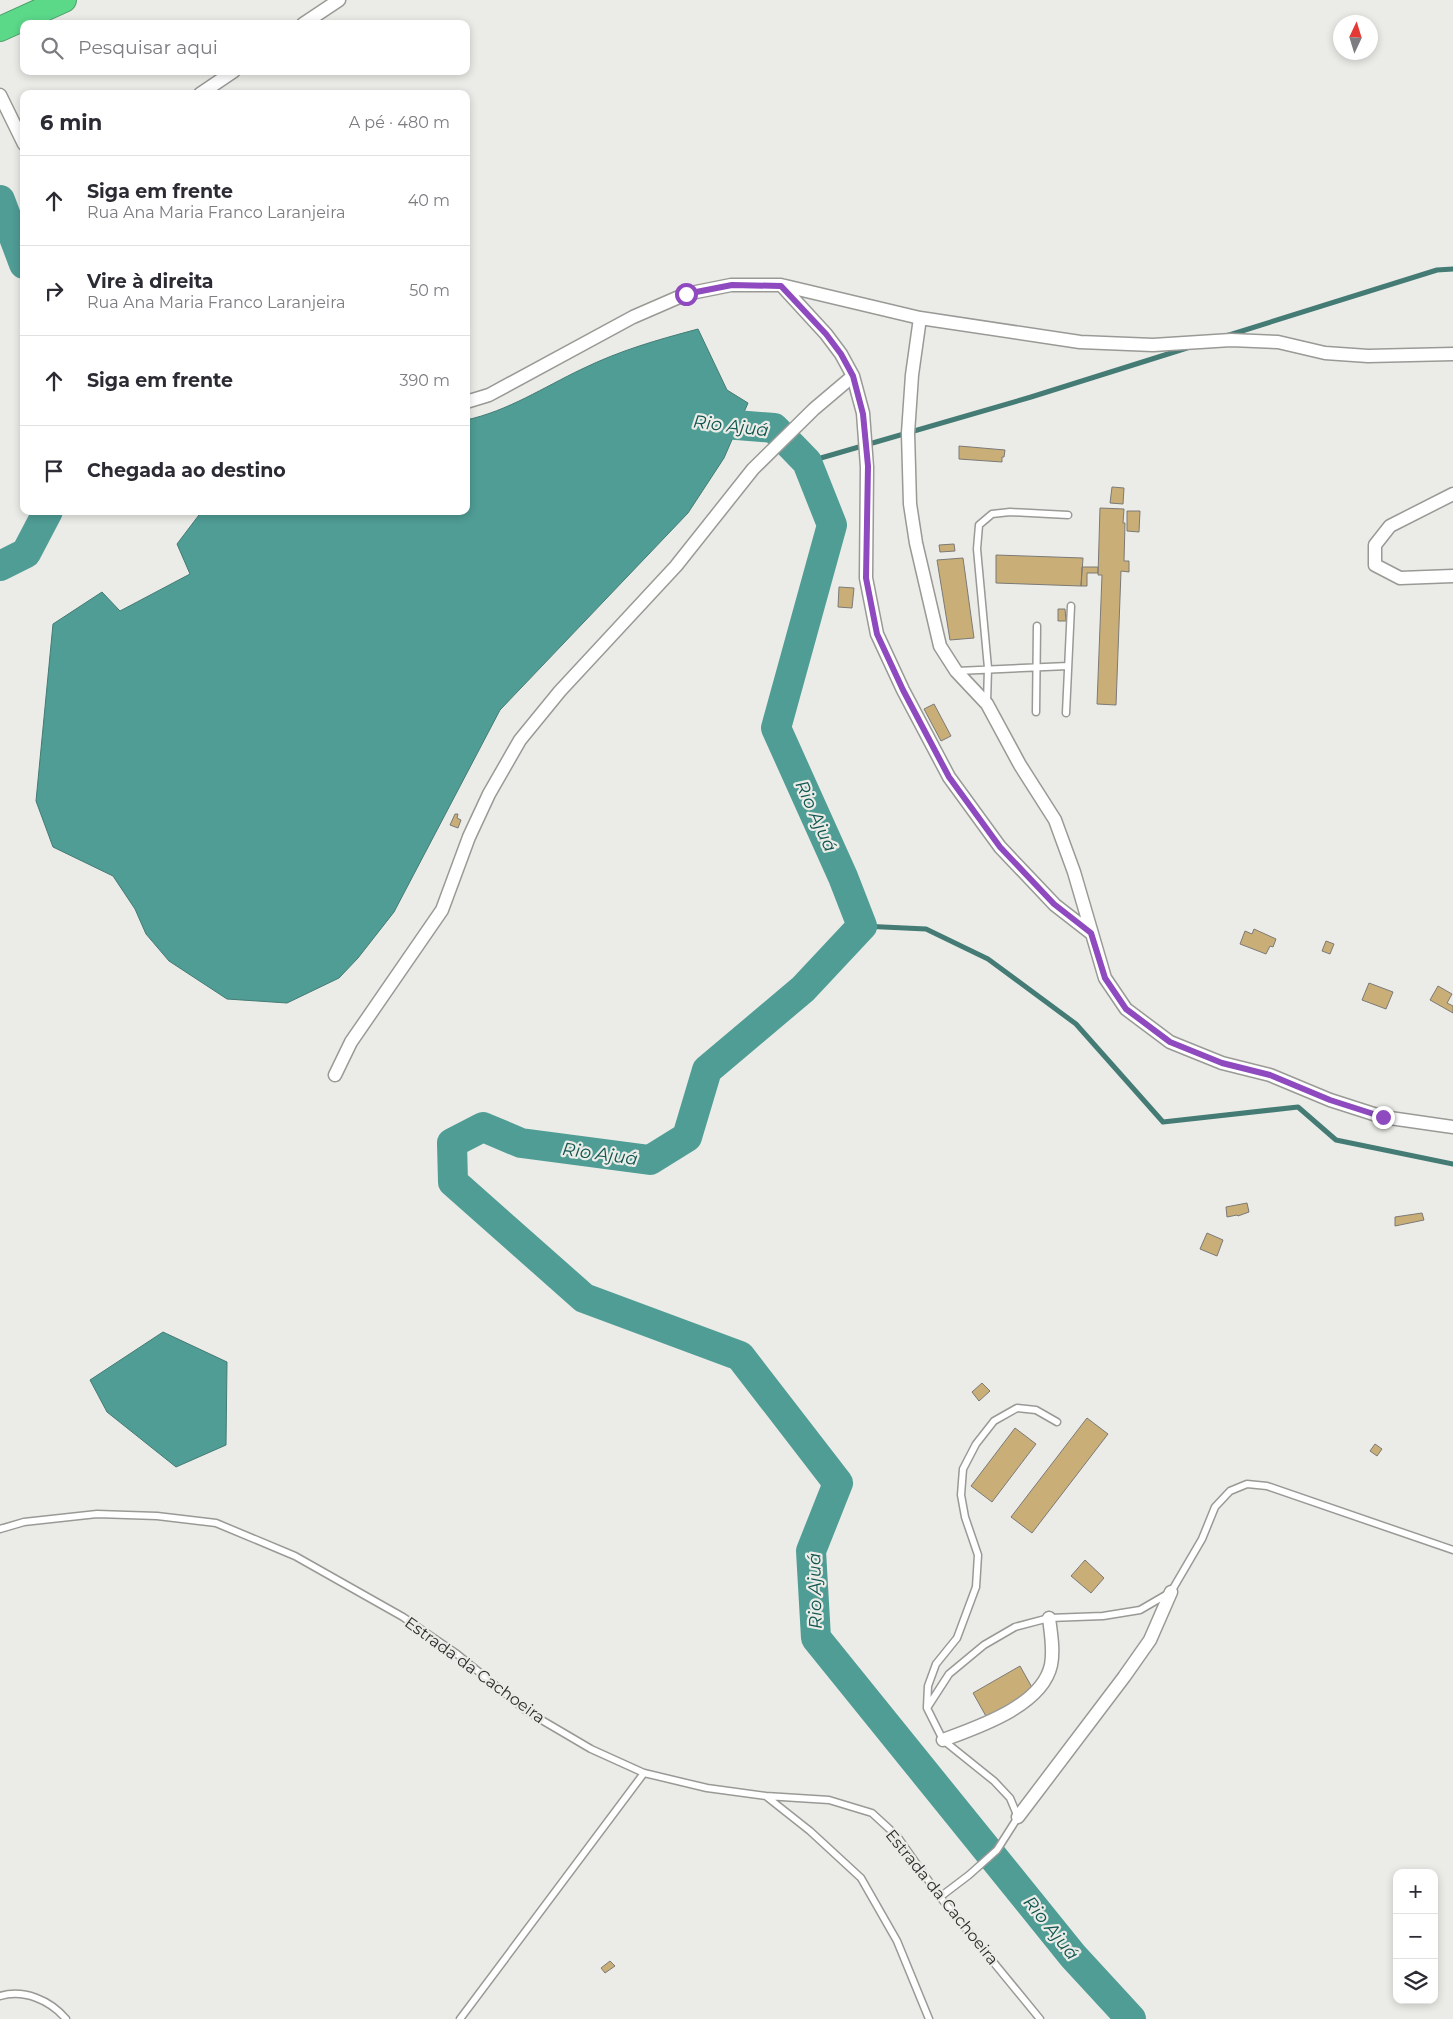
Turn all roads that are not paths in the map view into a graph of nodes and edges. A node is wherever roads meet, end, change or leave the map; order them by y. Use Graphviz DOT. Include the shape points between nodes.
graph roads {
  1 [pos="64,0"];
  2 [pos="339,0"];
  3 [pos="310,20"];
  4 [pos="0,29"];
  5 [pos="228,75"];
  6 [pos="206,90"];
  7 [pos="0,95"];
  8 [pos="20,136"];
  9 [pos="781,286"];
  10 [pos="920,318"];
  11 [pos="1453,354"];
  12 [pos="853,376"];
  13 [pos="470,401"];
  14 [pos="1453,494"];
  15 [pos="1068,515"];
  16 [pos="1453,576"];
  17 [pos="1072,606"];
  18 [pos="1037,626"];
  19 [pos="1036,666"];
  20 [pos="1068,666"];
  21 [pos="988,668"];
  22 [pos="956,671"];
  23 [pos="987,704"];
  24 [pos="1036,712"];
  25 [pos="1066,712"];
  26 [pos="1091,933"];
  27 [pos="335,1076"];
  28 [pos="1453,1127"];
  29 [pos="1057,1422"];
  30 [pos="0,1530"];
  31 [pos="1453,1550"];
  32 [pos="1171,1592"];
  33 [pos="1049,1618"];
  34 [pos="927,1708"];
  35 [pos="943,1740"];
  36 [pos="644,1773"];
  37 [pos="766,1796"];
  38 [pos="1018,1817"];
  39 [pos="940,1897"];
  40 [pos="0,1996"];
  41 [pos="66,2019"];
  42 [pos="460,2019"];
  43 [pos="929,2019"];
  44 [pos="1040,2019"];
  1 -- 4 [label="highway"];
  2 -- 3 [label="street"];
  5 -- 6 [label="street"];
  7 -- 8 [label="street"];
  9 -- 10 [label="street"];
  9 -- 12 [label="street" via="826,334"];
  9 -- 13 [label="street" via="732,285 686,294 634,317 489,395"];
  10 -- 11 [label="street" via="1080,342 1153,345 1231,340 1278,342 1325,353 1368,356"];
  10 -- 22 [label="street" via="908,433 910,504 940,646"];
  12 -- 26 [label="street" via="863,414 868,466 866,578 877,634 949,777 1000,847 1054,904"];
  12 -- 27 [label="street" via="753,469 676,566 560,691 520,740 477,820 442,910 351,1042"];
  14 -- 16 [label="street" via="1390,526 1375,545 1375,565 1400,578"];
  15 -- 21 [label="lane" via="992,514 979,525 977,549"];
  17 -- 20 [label="lane"];
  18 -- 19 [label="lane"];
  19 -- 20 [label="lane"];
  19 -- 21 [label="lane"];
  19 -- 24 [label="lane"];
  20 -- 25 [label="lane"];
  21 -- 22 [label="lane"];
  21 -- 23 [label="lane"];
  22 -- 23 [label="street"];
  23 -- 26 [label="street" via="1055,820"];
  26 -- 28 [label="street" via="1105,978 1126,1009 1170,1042 1222,1063 1270,1075 1330,1100 1383,1117"];
  29 -- 34 [label="lane" via="1036,1410 1017,1408 994,1420 962,1469 961,1495 978,1556 976,1587 957,1638 936,1664 928,1686"];
  30 -- 36 [label="lane, Estrada da Cachoeira" via="24,1522 97,1514 157,1516 216,1523 295,1556 403,1617 456,1654 528,1712 591,1749"];
  31 -- 32 [label="lane" via="1267,1486 1247,1484 1230,1490 1216,1507 1202,1539"];
  32 -- 33 [label="lane" via="1140,1610 1103,1616"];
  32 -- 38 [label="street" via="1140,1655"];
  33 -- 34 [label="lane" via="1016,1627 984,1645 949,1674"];
  33 -- 35 [label="street" via="1051,1666 1039,1688 1021,1705"];
  34 -- 35 [label="lane"];
  35 -- 38 [label="lane" via="1010,1798"];
  36 -- 37 [label="lane, Estrada da Cachoeira" via="707,1788"];
  36 -- 42 [label="lane"];
  37 -- 39 [label="lane, Estrada da Cachoeira" via="829,1800 872,1813 897,1836"];
  37 -- 43 [label="lane" via="861,1878 897,1941"];
  38 -- 39 [label="lane" via="997,1850"];
  39 -- 44 [label="lane, Estrada da Cachoeira"];
  40 -- 41 [label="lane" via="12,1993 38,1998"];
}
